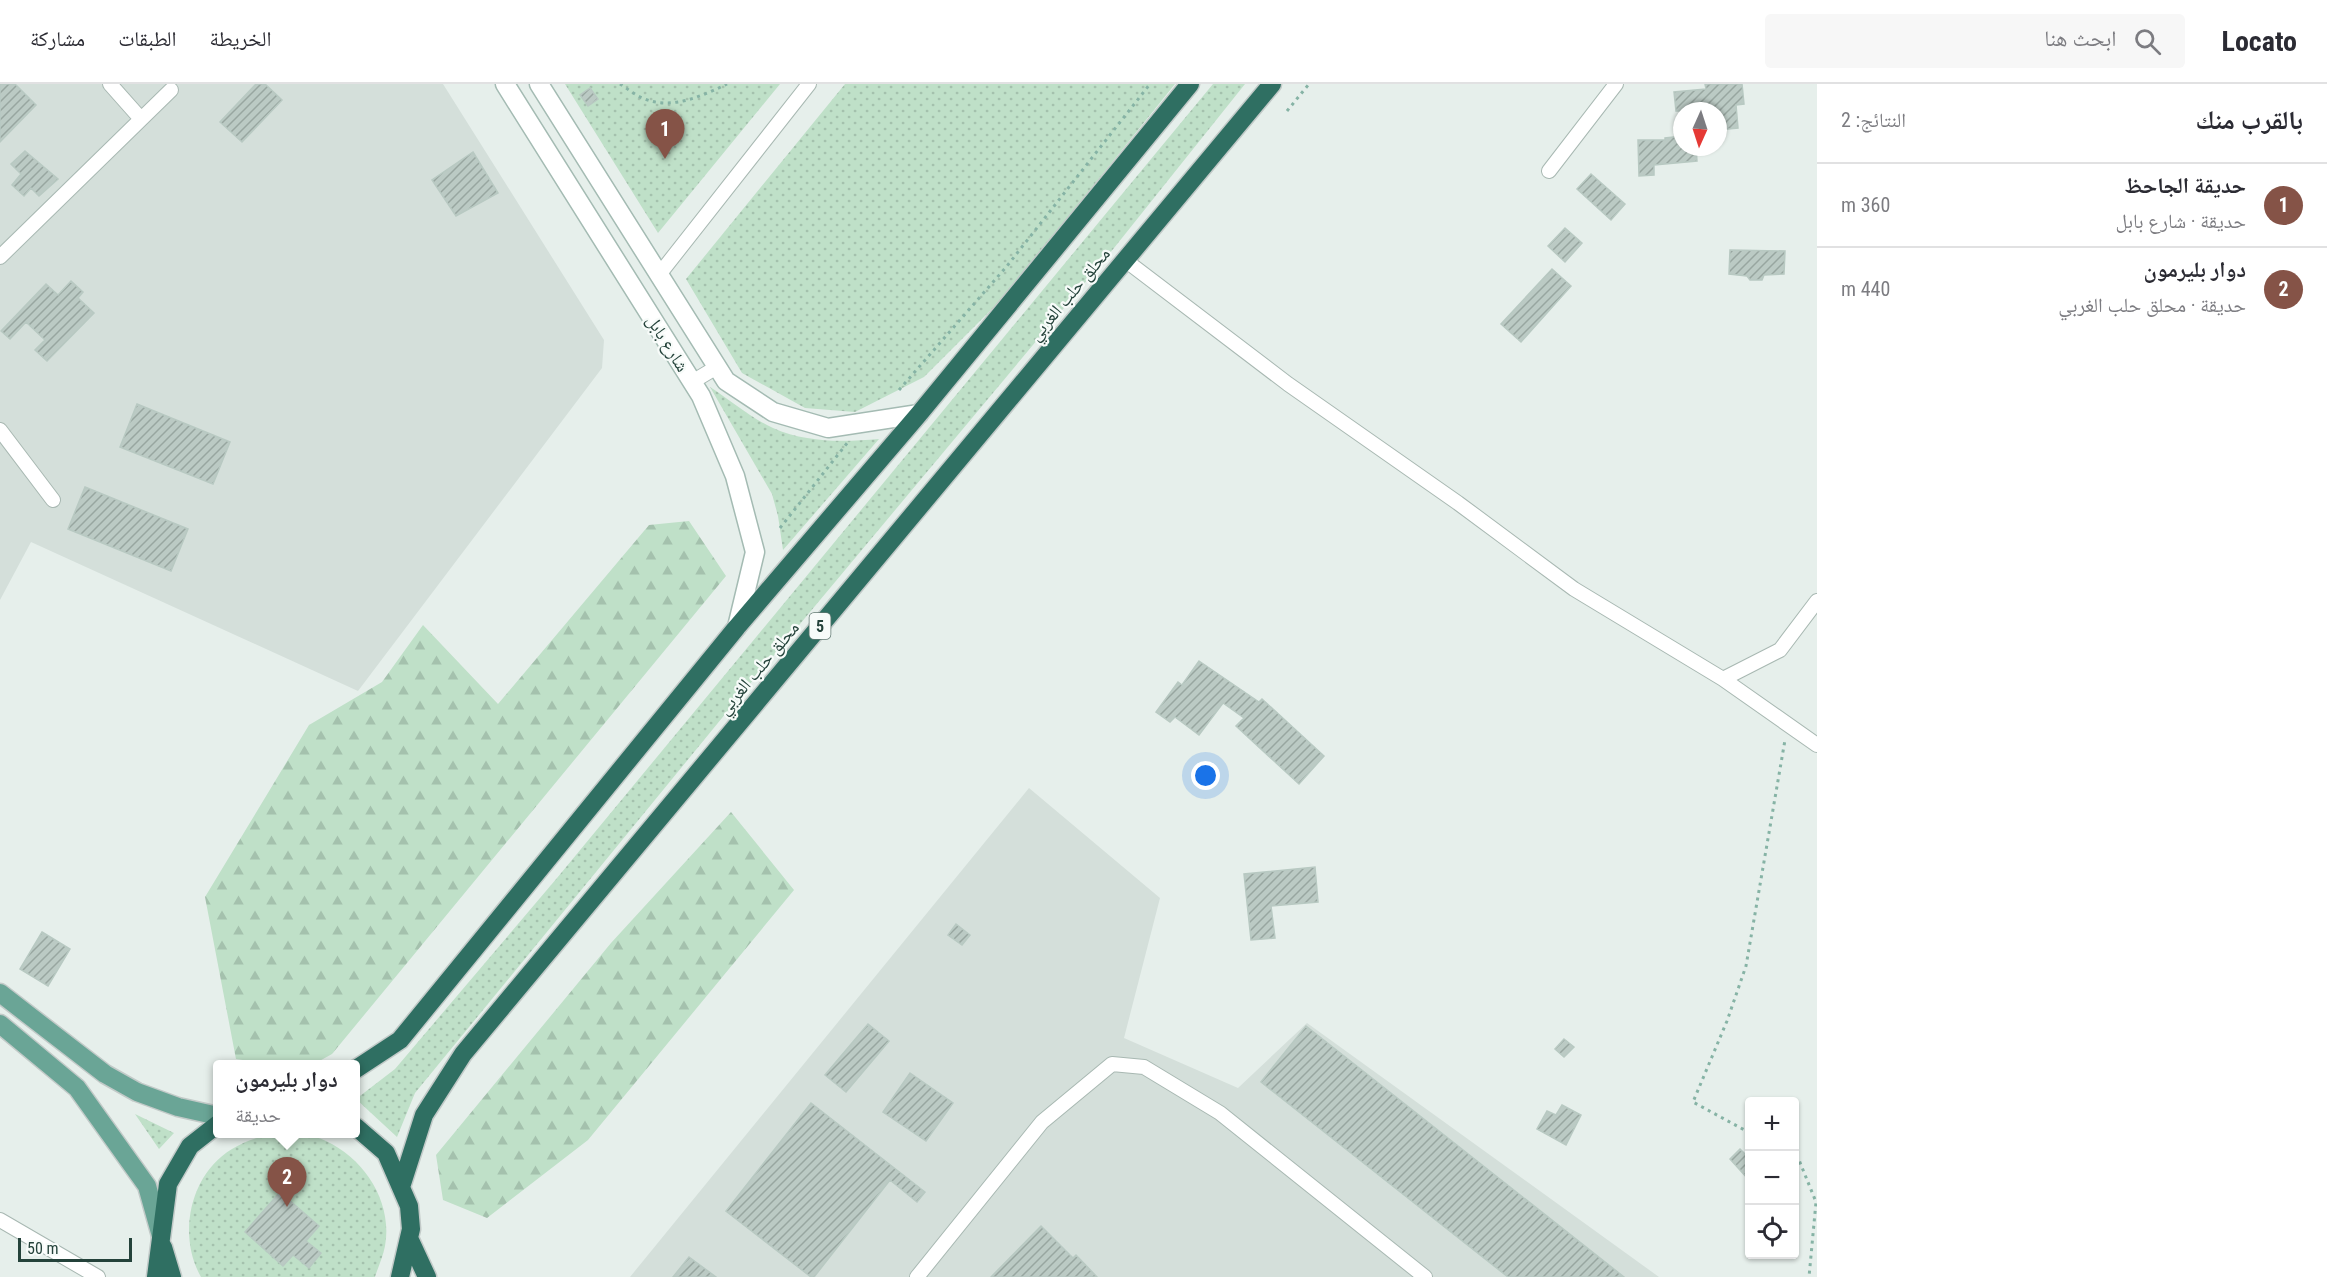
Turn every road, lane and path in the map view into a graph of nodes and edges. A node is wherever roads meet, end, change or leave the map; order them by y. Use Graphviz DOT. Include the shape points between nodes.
graph roads {
  1 [pos="110,84"];
  2 [pos="505,84"];
  3 [pos="539,84"];
  4 [pos="620,84"];
  5 [pos="727,84"];
  6 [pos="809,84"];
  7 [pos="1150,84"];
  8 [pos="1190,84"];
  9 [pos="1272,84"];
  10 [pos="1309,84"];
  11 [pos="1616,84"];
  12 [pos="171,90"];
  13 [pos="1287,111"];
  14 [pos="141,119"];
  15 [pos="1549,171"];
  16 [pos="0,257"];
  17 [pos="1125,260"];
  18 [pos="658,276"];
  19 [pos="717,367"];
  20 [pos="692,382"];
  21 [pos="899,390"];
  22 [pos="919,414"];
  23 [pos="0,430"];
  24 [pos="848,442"];
  25 [pos="53,500"];
  26 [pos="780,528"];
  27 [pos="1817,601"];
  28 [pos="737,627"];
  29 [pos="1723,679"];
  30 [pos="1788,724"];
  31 [pos="1817,744"];
  32 [pos="0,993"];
  33 [pos="0,1024"];
  34 [pos="360,1066"];
  35 [pos="213,1115"];
  36 [pos="213,1128"];
  37 [pos="360,1130"];
  38 [pos="1745,1130"];
  39 [pos="1799,1160"];
  40 [pos="401,1187"];
  41 [pos="0,1220"];
  42 [pos="160,1236"];
  43 [pos="409,1238"];
  44 [pos="1418,1275"];
  45 [pos="98,1277"];
  46 [pos="156,1277"];
  47 [pos="172,1277"];
  48 [pos="400,1277"];
  49 [pos="427,1277"];
  50 [pos="917,1277"];
  51 [pos="1809,1277"];
  1 -- 14 [label="street"];
  2 -- 20 [label="street, شارع بابل"];
  3 -- 18 [label="street"];
  4 -- 5 [label="path" via="644,99 674,103"];
  6 -- 18 [label="street"];
  7 -- 21 [label="path" via="1007,266"];
  8 -- 22 [label="highway"];
  9 -- 17 [label="highway, محلق حلب الغربي / 5"];
  10 -- 13 [label="path"];
  11 -- 15 [label="street"];
  12 -- 14 [label="street"];
  14 -- 16 [label="street"];
  17 -- 29 [label="street" via="1288,384 1574,589"];
  17 -- 40 [label="highway, محلق حلب الغربي / 5" via="463,1054 424,1115"];
  18 -- 19 [label="street"];
  19 -- 20 [label="street"];
  19 -- 22 [label="street" via="726,381 773,412 828,428"];
  20 -- 28 [label="street, شارع بابل" via="735,476 755,552"];
  22 -- 28 [label="highway"];
  23 -- 25 [label="street"];
  24 -- 26 [label="path"];
  27 -- 29 [label="street" via="1780,650"];
  28 -- 34 [label="highway" via="400,1040"];
  29 -- 30 [label="street"];
  30 -- 31 [label="street"];
  30 -- 38 [label="path" via="1746,966 1693,1102"];
  32 -- 35 [label="main road" via="105,1074 137,1092"];
  33 -- 42 [label="main road" via="77,1088 147,1186"];
  36 -- 42 [label="highway" via="190,1146 168,1184"];
  37 -- 40 [label="highway" via="386,1153"];
  39 -- 51 [label="path" via="1816,1202"];
  40 -- 43 [label="highway" via="409,1206"];
  41 -- 45 [label="street"];
  42 -- 46 [label="highway"];
  42 -- 47 [label="highway"];
  43 -- 48 [label="highway"];
  43 -- 49 [label="highway"];
  44 -- 50 [label="street" via="1220,1113 1144,1067 1112,1064 1042,1122"];
}
